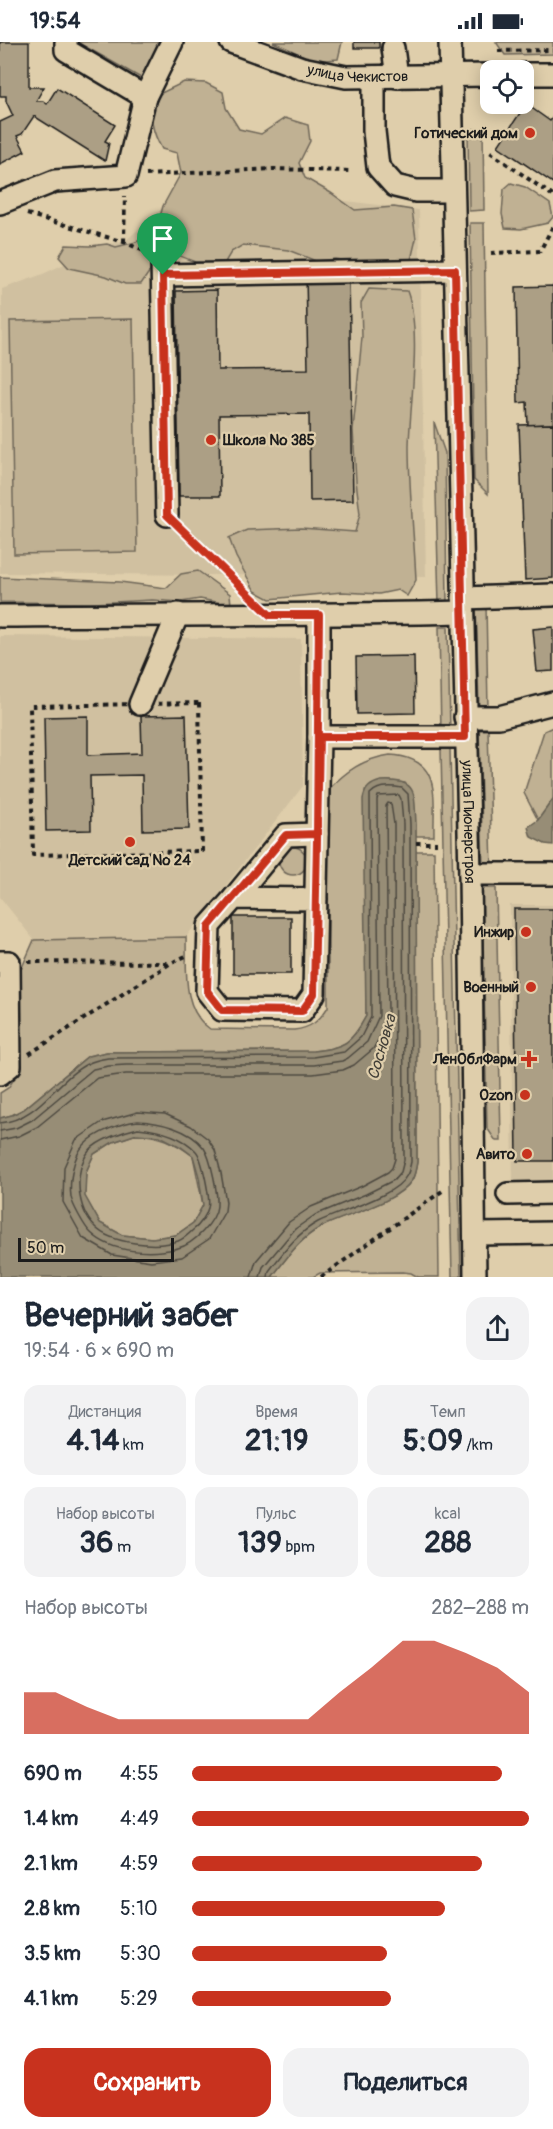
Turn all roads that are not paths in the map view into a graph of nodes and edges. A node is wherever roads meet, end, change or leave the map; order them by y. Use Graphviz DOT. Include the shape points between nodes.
graph roads {
  1 [pos="66,42"];
  2 [pos="172,42"];
  3 [pos="231,42"];
  4 [pos="450,42"];
  5 [pos="393,48"];
  6 [pos="534,74"];
  7 [pos="553,74"];
  8 [pos="480,75"];
  9 [pos="451,76"];
  10 [pos="374,77"];
  11 [pos="397,77"];
  12 [pos="145,97"];
  13 [pos="453,191"];
  14 [pos="8,207"];
  15 [pos="455,270"];
  16 [pos="167,515"];
  17 [pos="553,595"];
  18 [pos="463,605"];
  19 [pos="178,614"];
  20 [pos="319,615"];
  21 [pos="0,616"];
  22 [pos="553,703"];
  23 [pos="140,704"];
  24 [pos="465,727"];
  25 [pos="319,737"];
  26 [pos="317,834"];
  27 [pos="470,874"];
  28 [pos="553,874"];
  29 [pos="234,898"];
  30 [pos="316,899"];
  31 [pos="4,962"];
  32 [pos="5,1070"];
  33 [pos="553,1193"];
  34 [pos="508,1194"];
  35 [pos="553,1233"];
  36 [pos="476,1234"];
  37 [pos="475,1277"];
  1 -- 12 [label="street" via="66,50"];
  2 -- 12 [label="street"];
  3 -- 10 [label="street, улица Чекистов" via="327,75"];
  4 -- 9 [label="street, улица Пионерстроя"];
  5 -- 11 [label="street"];
  6 -- 7 [label="street"];
  8 -- 9 [label="street, улица Чекистов"];
  9 -- 11 [label="street, улица Чекистов"];
  9 -- 13 [label="street, улица Пионерстроя"];
  10 -- 11 [label="street, улица Чекистов"];
  10 -- 13 [label="street" via="378,167 395,186 416,191"];
  12 -- 14 [label="street" via="126,176 55,181"];
  13 -- 15 [label="street, улица Пионерстроя"];
  15 -- 16 [label="street" via="163,267"];
  15 -- 18 [label="street, улица Пионерстроя"];
  17 -- 18 [label="street"];
  18 -- 20 [label="street"];
  18 -- 24 [label="street, улица Пионерстроя"];
  19 -- 20 [label="street"];
  19 -- 21 [label="street"];
  19 -- 23 [label="street"];
  20 -- 25 [label="street"];
  22 -- 24 [label="street"];
  24 -- 25 [label="street"];
  24 -- 27 [label="street, улица Пионерстроя"];
  25 -- 26 [label="street"];
  26 -- 29 [label="street" via="286,835"];
  26 -- 30 [label="street"];
  27 -- 28 [label="street"];
  27 -- 36 [label="street, улица Пионерстроя"];
  29 -- 30 [label="street"];
  29 -- 30 [label="street" via="209,926 207,991 222,1010 302,1011 314,994"];
  31 -- 32 [label="street"];
  33 -- 34 [label="street"];
  35 -- 36 [label="street"];
  36 -- 37 [label="street, улица Пионерстроя"];
}
